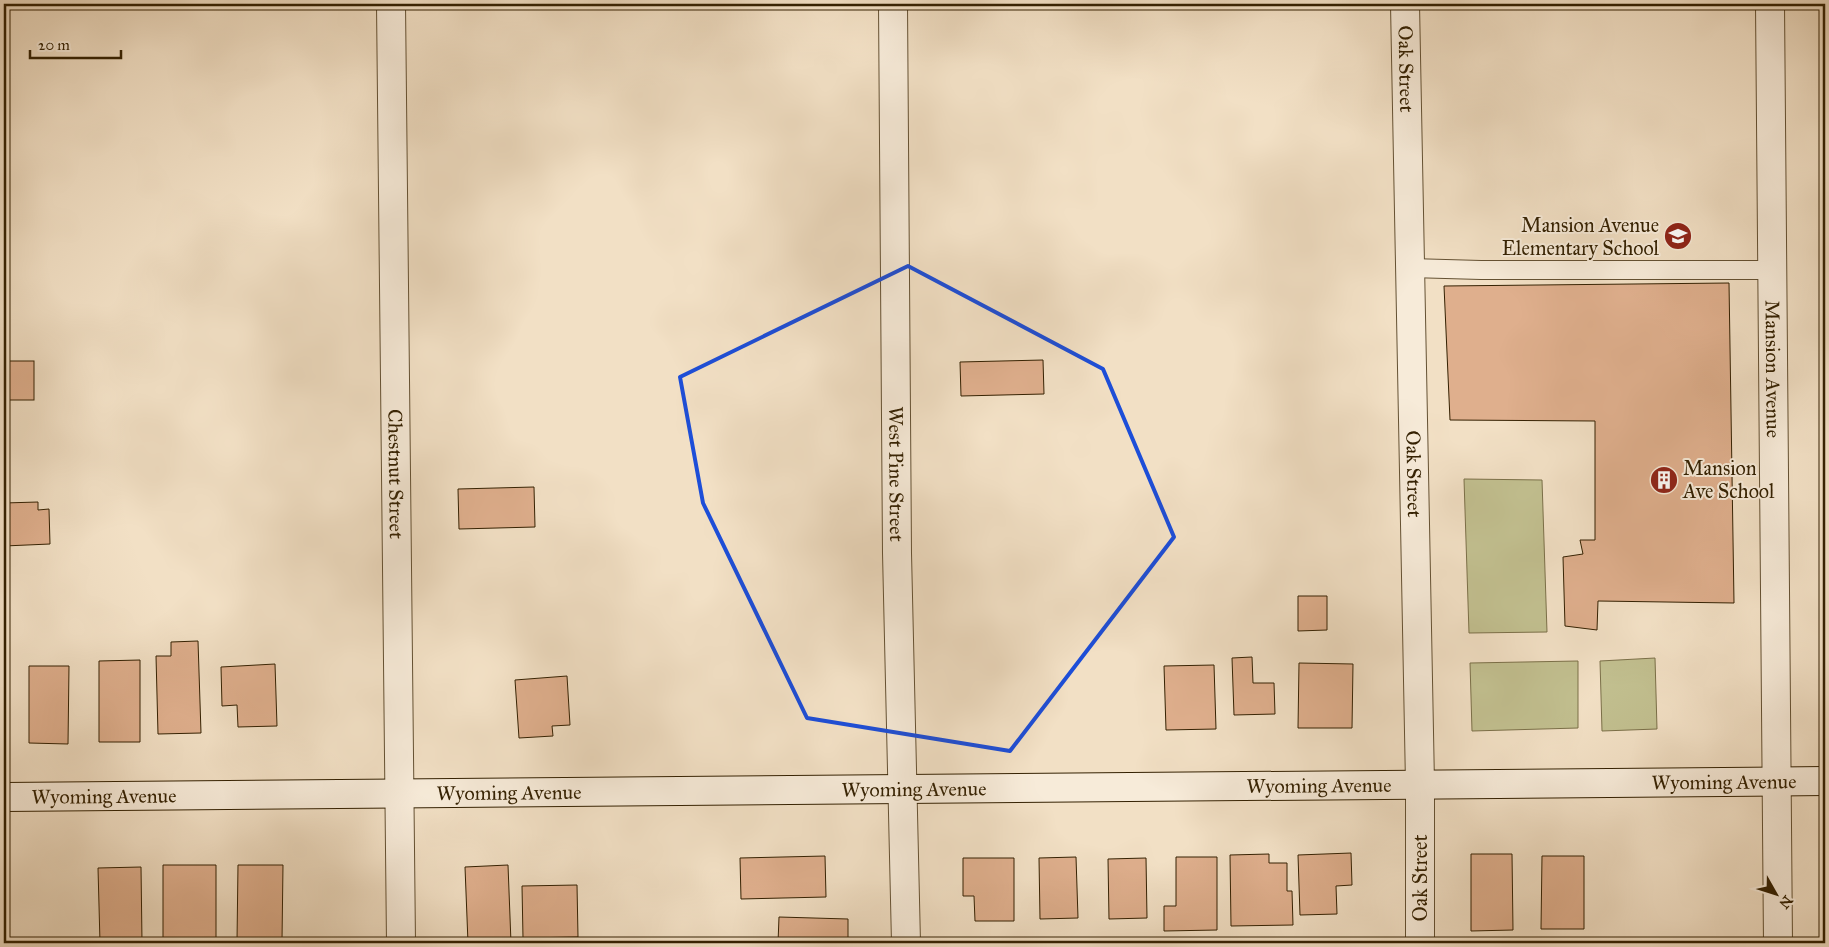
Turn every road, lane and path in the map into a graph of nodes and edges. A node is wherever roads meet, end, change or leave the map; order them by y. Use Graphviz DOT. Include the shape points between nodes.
graph roads {
  1 [pos="391,4"];
  2 [pos="893,4"];
  3 [pos="1405,4"];
  4 [pos="1770,4"];
  5 [pos="1410,268"];
  6 [pos="1772,270"];
  7 [pos="1777,780"];
  8 [pos="1825,781"];
  9 [pos="1420,784"];
  10 [pos="902,790"];
  11 [pos="399,795"];
  12 [pos="4,798"];
  13 [pos="401,943"];
  14 [pos="906,943"];
  15 [pos="1420,943"];
  16 [pos="1778,943"];
  1 -- 11 [label="street, Chestnut Street"];
  2 -- 10 [label="street, West Pine Street" via="896,553"];
  3 -- 5 [label="street, Oak Street"];
  4 -- 6 [label="street, Mansion Avenue"];
  5 -- 6 [label="lane"];
  5 -- 9 [label="street, Oak Street"];
  6 -- 7 [label="street, Mansion Avenue"];
  7 -- 8 [label="street, Wyoming Avenue"];
  7 -- 9 [label="street, Wyoming Avenue"];
  7 -- 16 [label="street, Mansion Avenue"];
  9 -- 10 [label="street, Wyoming Avenue"];
  9 -- 15 [label="street, Oak Street"];
  10 -- 11 [label="street, Wyoming Avenue"];
  10 -- 14 [label="street, West Pine Street"];
  11 -- 12 [label="street, Wyoming Avenue"];
  11 -- 13 [label="street, Chestnut Street"];
}
